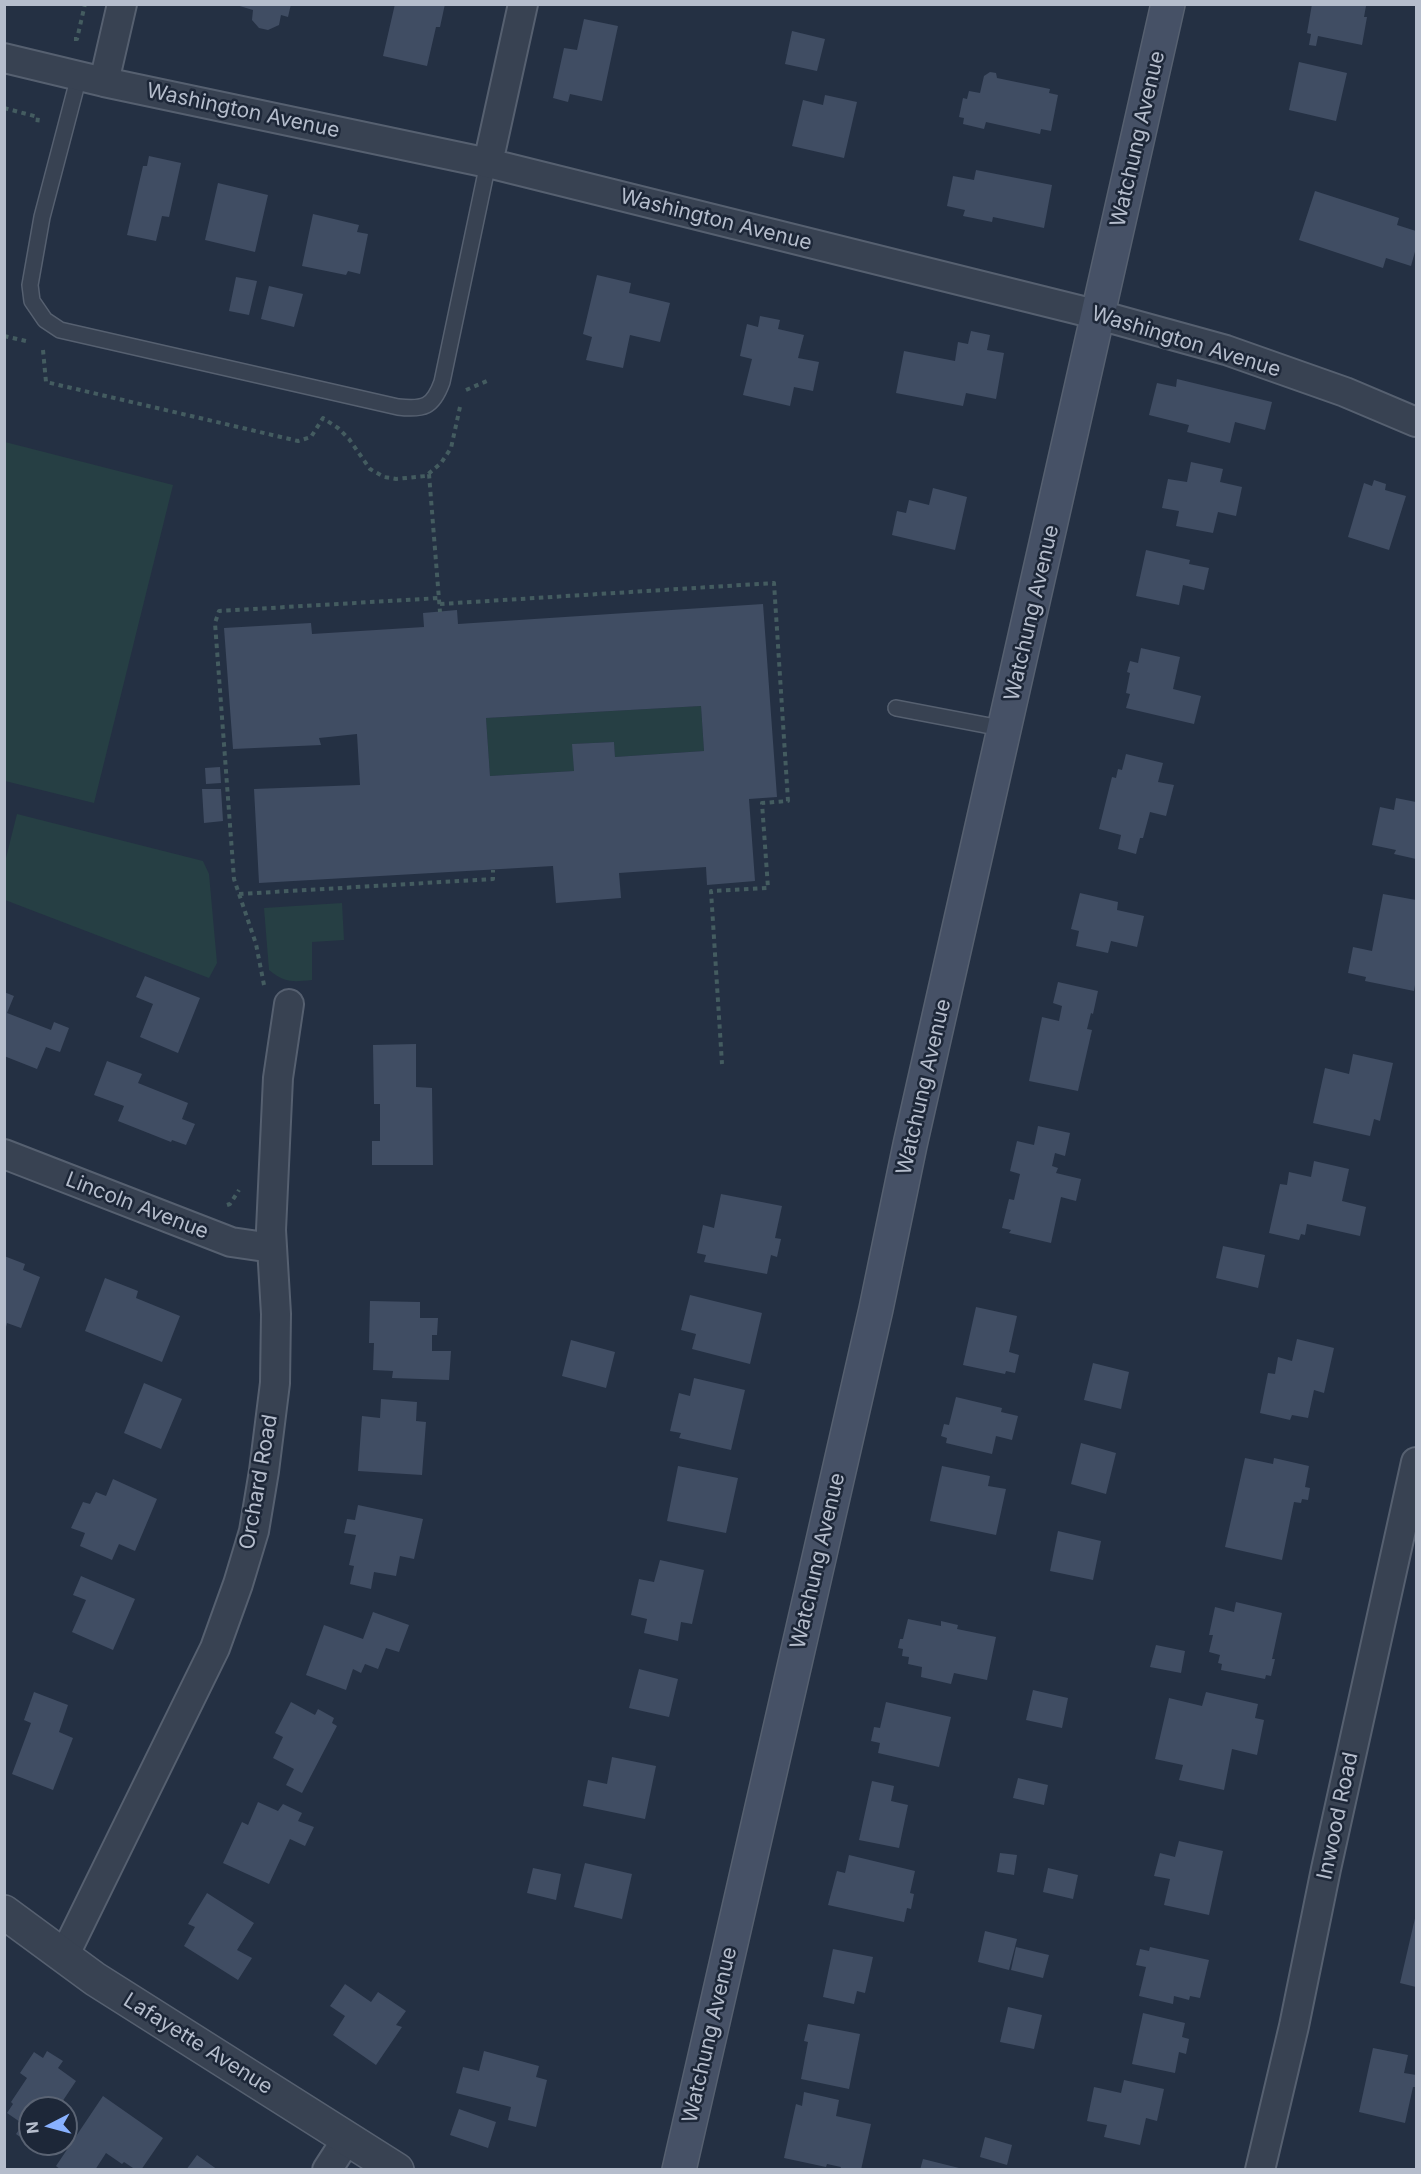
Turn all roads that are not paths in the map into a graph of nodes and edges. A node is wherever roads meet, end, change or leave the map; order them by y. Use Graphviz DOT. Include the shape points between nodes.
graph roads {
  1 [pos="122,4"];
  2 [pos="523,4"];
  3 [pos="1168,4"];
  4 [pos="4,58"];
  5 [pos="91,79"];
  6 [pos="488,163"];
  7 [pos="1099,315"];
  8 [pos="1416,422"];
  9 [pos="896,708"];
  10 [pos="1006,729"];
  11 [pos="288,1010"];
  12 [pos="4,1154"];
  13 [pos="272,1248"];
  14 [pos="1416,1462"];
  15 [pos="4,1912"];
  16 [pos="64,1956"];
  17 [pos="347,2139"];
  18 [pos="327,2169"];
  19 [pos="397,2169"];
  20 [pos="679,2169"];
  21 [pos="1260,2169"];
  1 -- 5 [label="street"];
  2 -- 6 [label="street"];
  3 -- 7 [label="main road, Watchung Avenue"];
  4 -- 5 [label="street, Washington Avenue"];
  5 -- 6 [label="street, Washington Avenue"];
  5 -- 6 [label="lane" via="42,217 30,285 32,301 45,320 60,330 398,407 414,409 428,405 437,396"];
  6 -- 7 [label="street, Washington Avenue"];
  7 -- 8 [label="street, Washington Avenue" via="1226,350"];
  7 -- 10 [label="main road, Watchung Avenue"];
  9 -- 10 [label="lane"];
  10 -- 20 [label="main road, Watchung Avenue"];
  11 -- 13 [label="street, Orchard Road" via="278,1078"];
  12 -- 13 [label="street, Lincoln Avenue" via="231,1242"];
  13 -- 16 [label="street, Orchard Road" via="275,1383 254,1531 215,1648"];
  14 -- 21 [label="street, Inwood Road"];
  15 -- 16 [label="street, Lafayette Avenue"];
  16 -- 17 [label="street, Lafayette Avenue"];
  17 -- 18 [label="street"];
  17 -- 19 [label="street, Lafayette Avenue"];
}
